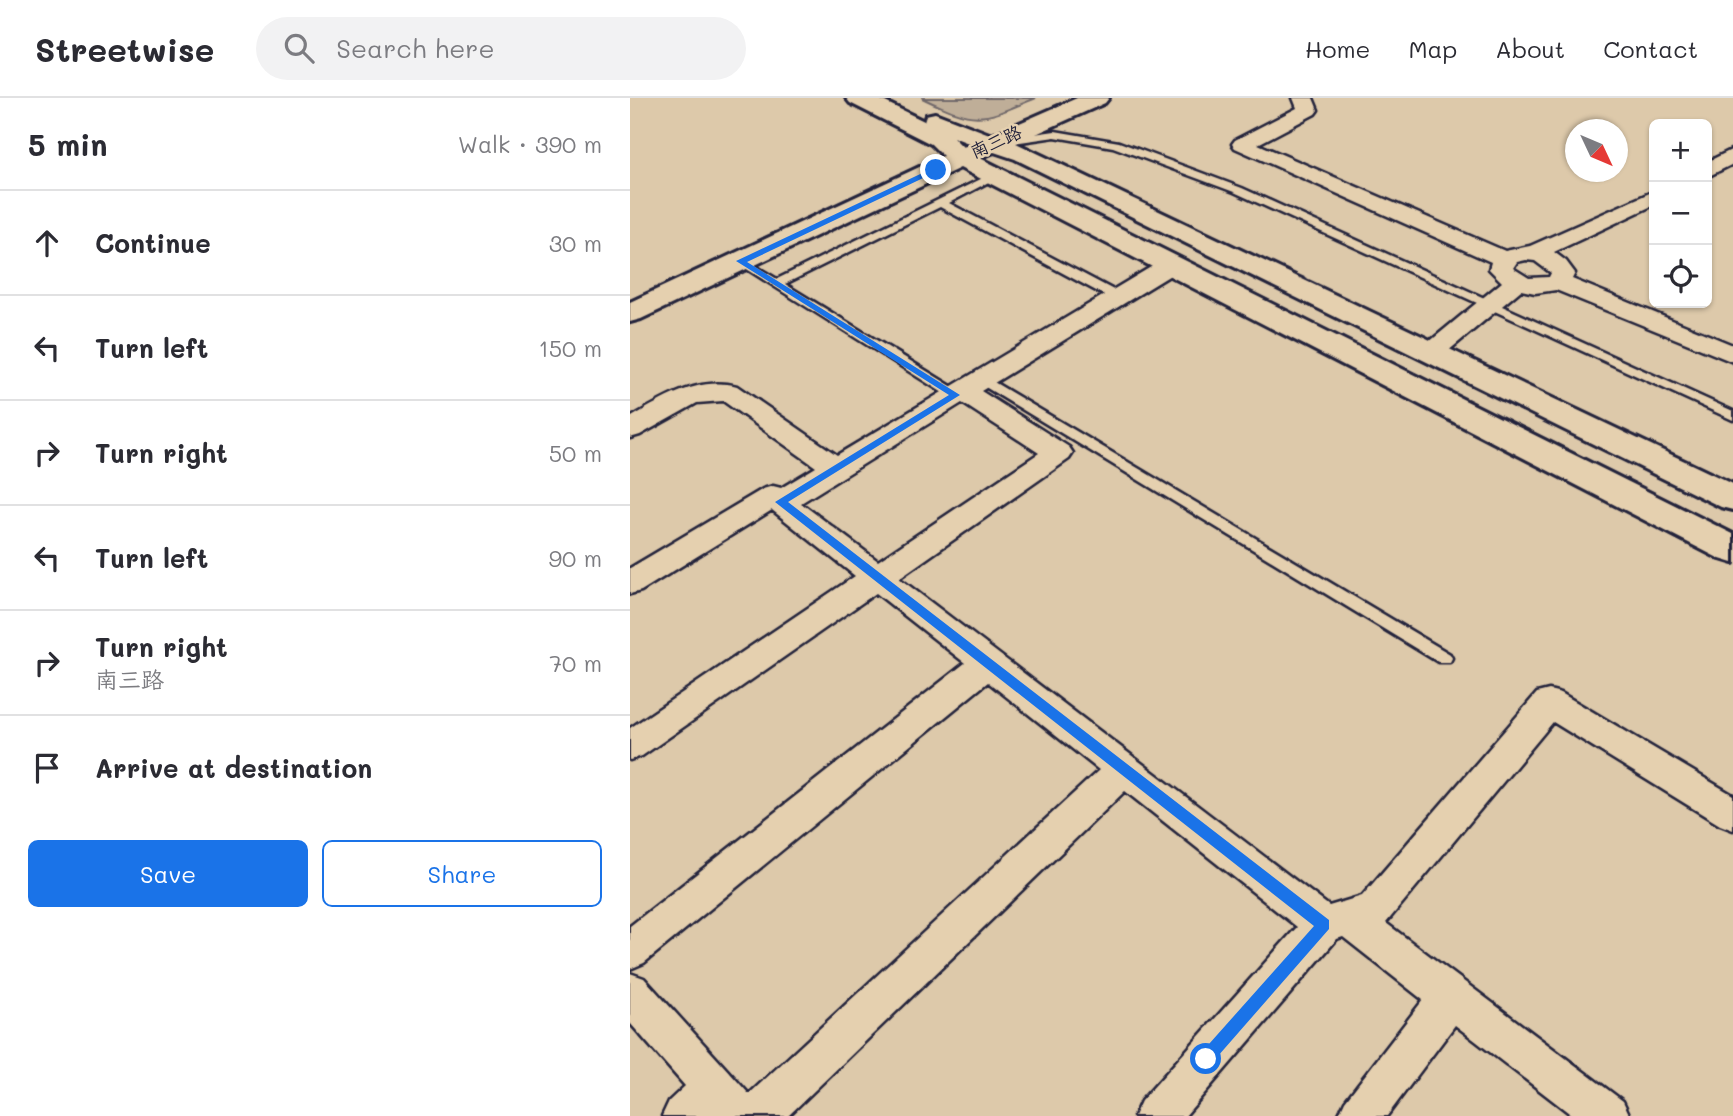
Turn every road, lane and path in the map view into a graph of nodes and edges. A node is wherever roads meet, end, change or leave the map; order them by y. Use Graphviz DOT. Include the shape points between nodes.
graph roads {
  1 [pos="858,98"];
  2 [pos="891,98"];
  3 [pos="1072,98"];
  4 [pos="1097,98"];
  5 [pos="1303,98"];
  6 [pos="971,148"];
  7 [pos="1733,155"];
  8 [pos="1712,168"];
  9 [pos="995,176"];
  10 [pos="1649,199"];
  11 [pos="940,203"];
  12 [pos="1534,253"];
  13 [pos="1505,259"];
  14 [pos="740,261"];
  15 [pos="1169,266"];
  16 [pos="1516,282"];
  17 [pos="1558,282"];
  18 [pos="776,284"];
  19 [pos="1117,297"];
  20 [pos="630,298"];
  21 [pos="1488,305"];
  22 [pos="630,313"];
  23 [pos="1432,352"];
  24 [pos="1733,354"];
  25 [pos="966,389"];
  26 [pos="1733,416"];
  27 [pos="630,429"];
  28 [pos="836,468"];
  29 [pos="1733,498"];
  30 [pos="780,502"];
  31 [pos="1733,550"];
  32 [pos="877,577"];
  33 [pos="630,583"];
  34 [pos="1444,658"];
  35 [pos="988,663"];
  36 [pos="630,746"];
  37 [pos="1124,769"];
  38 [pos="1733,814"];
  39 [pos="1336,922"];
  40 [pos="630,950"];
  41 [pos="630,992"];
  42 [pos="1451,997"];
  43 [pos="713,1107"];
  44 [pos="757,1116"];
  45 [pos="1156,1116"];
  46 [pos="1360,1116"];
  47 [pos="1608,1116"];
  1 -- 6 [label="main road" via="940,139"];
  2 -- 6 [label="main road"];
  3 -- 6 [label="main road, 南三路"];
  4 -- 6 [label="main road, 南三路"];
  5 -- 13 [label="street" via="1308,110 1242,144"];
  6 -- 9 [label="main road"];
  6 -- 14 [label="main road, 南三路"];
  6 -- 20 [label="main road, 南三路"];
  6 -- 21 [label="lane" via="1055,134 1115,144 1238,190"];
  6 -- 23 [label="main road" via="1024,154"];
  7 -- 8 [label="street"];
  9 -- 11 [label="lane"];
  9 -- 15 [label="main road"];
  10 -- 12 [label="street"];
  11 -- 18 [label="lane"];
  11 -- 19 [label="lane"];
  12 -- 13 [label="street"];
  12 -- 17 [label="street" via="1559,265 1563,273"];
  13 -- 16 [label="street" via="1502,270"];
  14 -- 18 [label="lane"];
  14 -- 22 [label="main road, 南三路"];
  15 -- 19 [label="street"];
  15 -- 31 [label="main road"];
  16 -- 17 [label="street" via="1545,287"];
  16 -- 21 [label="street"];
  17 -- 24 [label="street"];
  18 -- 25 [label="lane"];
  19 -- 25 [label="street"];
  21 -- 23 [label="street"];
  21 -- 26 [label="lane"];
  23 -- 29 [label="main road"];
  25 -- 28 [label="street"];
  25 -- 32 [label="street" via="1059,453"];
  25 -- 34 [label="lane"];
  27 -- 28 [label="street" via="691,396 728,391"];
  28 -- 30 [label="street"];
  30 -- 32 [label="street"];
  30 -- 33 [label="street" via="773,496"];
  32 -- 35 [label="street"];
  32 -- 36 [label="street"];
  35 -- 37 [label="street"];
  35 -- 40 [label="street"];
  37 -- 39 [label="street"];
  37 -- 44 [label="street"];
  38 -- 39 [label="street" via="1549,703 1374,910"];
  39 -- 42 [label="street"];
  39 -- 45 [label="street"];
  41 -- 43 [label="street"];
  42 -- 46 [label="street"];
  42 -- 47 [label="street"];
}
